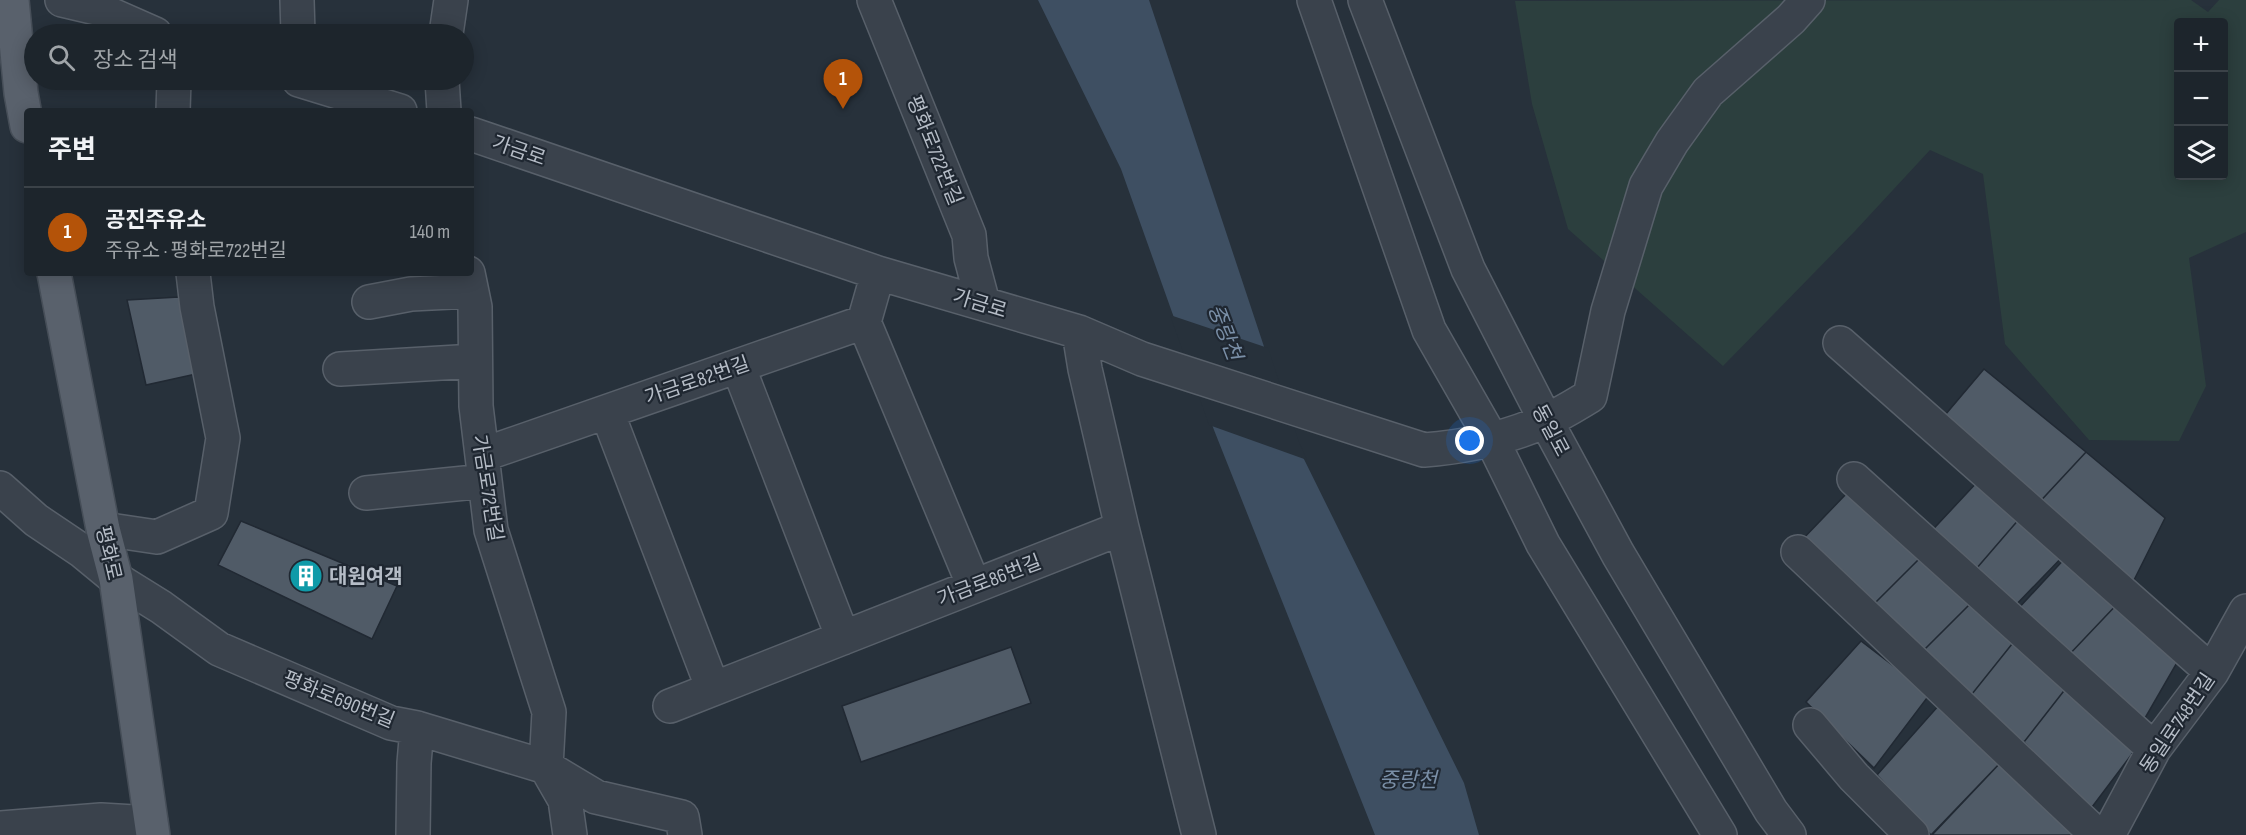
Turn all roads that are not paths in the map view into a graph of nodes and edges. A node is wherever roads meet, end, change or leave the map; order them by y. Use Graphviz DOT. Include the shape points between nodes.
graph roads {
  1 [pos="12,0"];
  2 [pos="62,0"];
  3 [pos="297,0"];
  4 [pos="451,0"];
  5 [pos="874,0"];
  6 [pos="1314,0"];
  7 [pos="1365,0"];
  8 [pos="1808,0"];
  9 [pos="132,24"];
  10 [pos="298,24"];
  11 [pos="447,24"];
  12 [pos="174,90"];
  13 [pos="333,90"];
  14 [pos="443,90"];
  15 [pos="173,108"];
  16 [pos="390,108"];
  17 [pos="444,108"];
  18 [pos="24,110"];
  19 [pos="474,135"];
  20 [pos="878,273"];
  21 [pos="55,276"];
  22 [pos="193,276"];
  23 [pos="470,282"];
  24 [pos="369,302"];
  25 [pos="983,303"];
  26 [pos="864,322"];
  27 [pos="1079,332"];
  28 [pos="1840,343"];
  29 [pos="475,361"];
  30 [pos="738,366"];
  31 [pos="340,369"];
  32 [pos="607,412"];
  33 [pos="1546,421"];
  34 [pos="1492,440"];
  35 [pos="483,468"];
  36 [pos="1854,479"];
  37 [pos="0,488"];
  38 [pos="366,493"];
  39 [pos="1122,528"];
  40 [pos="103,529"];
  41 [pos="1798,552"];
  42 [pos="116,579"];
  43 [pos="974,586"];
  44 [pos="2246,611"];
  45 [pos="843,638"];
  46 [pos="2212,672"];
  47 [pos="713,689"];
  48 [pos="670,706"];
  49 [pos="1810,725"];
  50 [pos="417,728"];
  51 [pos="2154,749"];
  52 [pos="546,767"];
  53 [pos="0,828"];
  54 [pos="152,829"];
  55 [pos="413,835"];
  56 [pos="570,835"];
  57 [pos="685,835"];
  58 [pos="1199,835"];
  59 [pos="1720,835"];
  60 [pos="1789,835"];
  61 [pos="1912,835"];
  62 [pos="2097,835"];
  63 [pos="2108,835"];
  1 -- 18 [label="main road"];
  2 -- 9 [label="street" via="96,8"];
  3 -- 10 [label="street"];
  4 -- 11 [label="street"];
  5 -- 25 [label="street, 평화로722번길" via="969,235"];
  6 -- 34 [label="street" via="1429,330"];
  7 -- 33 [label="street, 동일로" via="1468,270"];
  8 -- 33 [label="street, 가금로" via="1708,92 1672,142 1646,186 1608,311 1590,396"];
  12 -- 15 [label="street"];
  13 -- 16 [label="street"];
  14 -- 17 [label="street"];
  19 -- 20 [label="street, 가금로"];
  20 -- 25 [label="street, 가금로"];
  20 -- 26 [label="street"];
  21 -- 40 [label="main road, 평화로"];
  22 -- 40 [label="street" via="223,438 211,513 157,537"];
  23 -- 24 [label="street"];
  23 -- 29 [label="street, 가금로72번길"];
  25 -- 27 [label="street, 가금로"];
  26 -- 30 [label="street, 가금로82번길"];
  26 -- 43 [label="street"];
  27 -- 34 [label="street, 가금로" via="1142,358 1424,450"];
  27 -- 39 [label="street"];
  28 -- 46 [label="street"];
  29 -- 31 [label="street"];
  29 -- 35 [label="street, 가금로72번길"];
  30 -- 32 [label="street, 가금로82번길"];
  30 -- 45 [label="street"];
  32 -- 35 [label="street, 가금로82번길"];
  32 -- 47 [label="street"];
  33 -- 34 [label="street, 가금로"];
  33 -- 60 [label="street, 동일로" via="1618,554"];
  34 -- 59 [label="street" via="1543,544"];
  35 -- 38 [label="street, 가금로82번길"];
  35 -- 52 [label="street, 가금로72번길" via="491,530 549,712"];
  36 -- 51 [label="street"];
  37 -- 42 [label="street, 평화로690번길"];
  39 -- 43 [label="street, 가금로86번길"];
  39 -- 58 [label="street"];
  40 -- 42 [label="main road, 평화로"];
  41 -- 62 [label="street"];
  42 -- 50 [label="street, 평화로690번길" via="219,649 391,723"];
  42 -- 54 [label="main road, 평화로"];
  43 -- 45 [label="street, 가금로86번길"];
  44 -- 46 [label="street, 동일로748번길"];
  45 -- 47 [label="street, 가금로86번길"];
  46 -- 51 [label="street, 동일로748번길"];
  47 -- 48 [label="street, 가금로86번길"];
  49 -- 61 [label="street" via="1854,777"];
  50 -- 52 [label="street, 평화로690번길"];
  50 -- 55 [label="street"];
  51 -- 63 [label="street, 동일로748번길"];
  52 -- 56 [label="street" via="565,800"];
  52 -- 57 [label="street, 평화로690번길" via="596,797 682,817"];
  53 -- 54 [label="street" via="101,819"];
}
